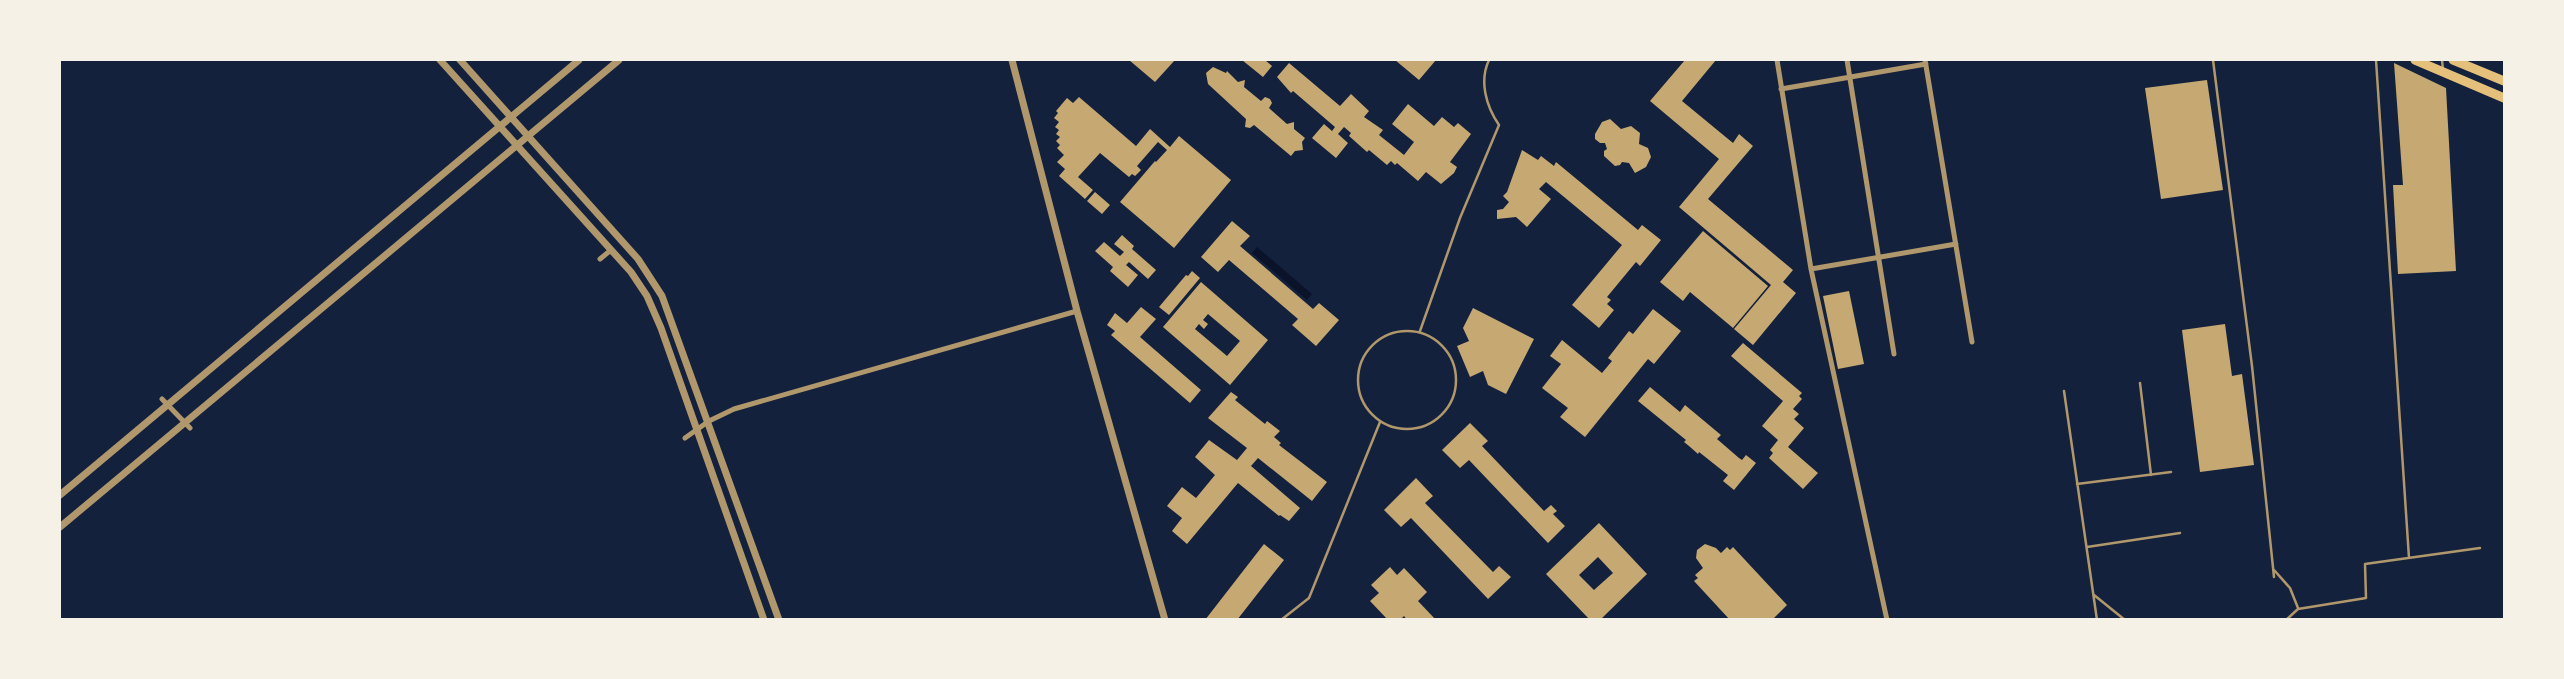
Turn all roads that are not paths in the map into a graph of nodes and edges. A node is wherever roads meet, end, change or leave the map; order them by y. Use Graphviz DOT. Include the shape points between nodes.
graph roads {
  1 [pos="440,60"];
  2 [pos="460,60"];
  3 [pos="579,60"];
  4 [pos="619,60"];
  5 [pos="1012,60"];
  6 [pos="1489,60"];
  7 [pos="1777,60"];
  8 [pos="1847,60"];
  9 [pos="2213,60"];
  10 [pos="2376,60"];
  11 [pos="2415,60"];
  12 [pos="2442,60"];
  13 [pos="2453,60"];
  14 [pos="1925,62"];
  15 [pos="2443,71"];
  16 [pos="1850,77"];
  17 [pos="2504,81"];
  18 [pos="1782,89"];
  19 [pos="2504,98"];
  20 [pos="512,116"];
  21 [pos="500,126"];
  22 [pos="528,135"];
  23 [pos="517,145"];
  24 [pos="1956,244"];
  25 [pos="611,250"];
  26 [pos="1879,258"];
  27 [pos="600,259"];
  28 [pos="1811,270"];
  29 [pos="1077,311"];
  30 [pos="1420,332"];
  31 [pos="1972,342"];
  32 [pos="1894,354"];
  33 [pos="2140,383"];
  34 [pos="2064,391"];
  35 [pos="165,402"];
  36 [pos="709,421"];
  37 [pos="1380,422"];
  38 [pos="187,425"];
  39 [pos="697,429"];
  40 [pos="685,438"];
  41 [pos="2171,472"];
  42 [pos="2151,475"];
  43 [pos="2077,484"];
  44 [pos="60,495"];
  45 [pos="60,527"];
  46 [pos="2180,533"];
  47 [pos="2087,547"];
  48 [pos="2480,548"];
  49 [pos="2409,558"];
  50 [pos="2094,595"];
  51 [pos="2298,609"];
  52 [pos="764,620"];
  53 [pos="779,620"];
  54 [pos="1165,620"];
  55 [pos="1282,620"];
  56 [pos="1887,620"];
  57 [pos="2097,620"];
  58 [pos="2125,620"];
  59 [pos="2286,620"];
  1 -- 21 [label="street"];
  2 -- 20 [label="street"];
  3 -- 20 [label="street"];
  4 -- 22 [label="street"];
  5 -- 29 [label="street"];
  6 -- 30 [label="lane" via="1485,94 1499,125"];
  7 -- 18 [label="street"];
  8 -- 16 [label="street"];
  9 -- 51 [label="lane" via="2274,577 2273,568 2290,588"];
  10 -- 49 [label="lane"];
  11 -- 15 [label="main road"];
  12 -- 15 [label="lane"];
  13 -- 17 [label="main road"];
  14 -- 16 [label="street"];
  14 -- 24 [label="street"];
  15 -- 19 [label="main road"];
  16 -- 18 [label="street"];
  16 -- 26 [label="street"];
  18 -- 28 [label="street"];
  20 -- 21 [label="street"];
  20 -- 22 [label="street"];
  21 -- 23 [label="street"];
  21 -- 35 [label="street"];
  22 -- 23 [label="street"];
  22 -- 36 [label="street" via="654,282"];
  23 -- 25 [label="street"];
  23 -- 38 [label="street"];
  24 -- 26 [label="street"];
  24 -- 31 [label="street"];
  25 -- 27 [label="street"];
  25 -- 39 [label="street" via="650,302"];
  26 -- 28 [label="street"];
  26 -- 32 [label="street"];
  28 -- 56 [label="street"];
  29 -- 36 [label="street" via="734,409"];
  29 -- 54 [label="street"];
  30 -- 37 [label="lane" via="1381,338 1362,359 1358,391"];
  30 -- 37 [label="lane" via="1449,355 1455,374 1454,395 1440,416 1419,428 1394,428"];
  33 -- 42 [label="lane"];
  34 -- 43 [label="lane"];
  35 -- 38 [label="street"];
  35 -- 44 [label="street"];
  36 -- 39 [label="street"];
  36 -- 53 [label="street"];
  37 -- 55 [label="lane" via="1308,598"];
  38 -- 45 [label="street"];
  39 -- 40 [label="street"];
  39 -- 52 [label="street"];
  41 -- 42 [label="lane"];
  42 -- 43 [label="lane"];
  43 -- 47 [label="lane"];
  46 -- 47 [label="lane"];
  47 -- 50 [label="lane"];
  48 -- 49 [label="lane"];
  49 -- 51 [label="lane" via="2365,564 2366,598"];
  50 -- 57 [label="lane"];
  50 -- 58 [label="lane"];
  51 -- 59 [label="lane"];
}
